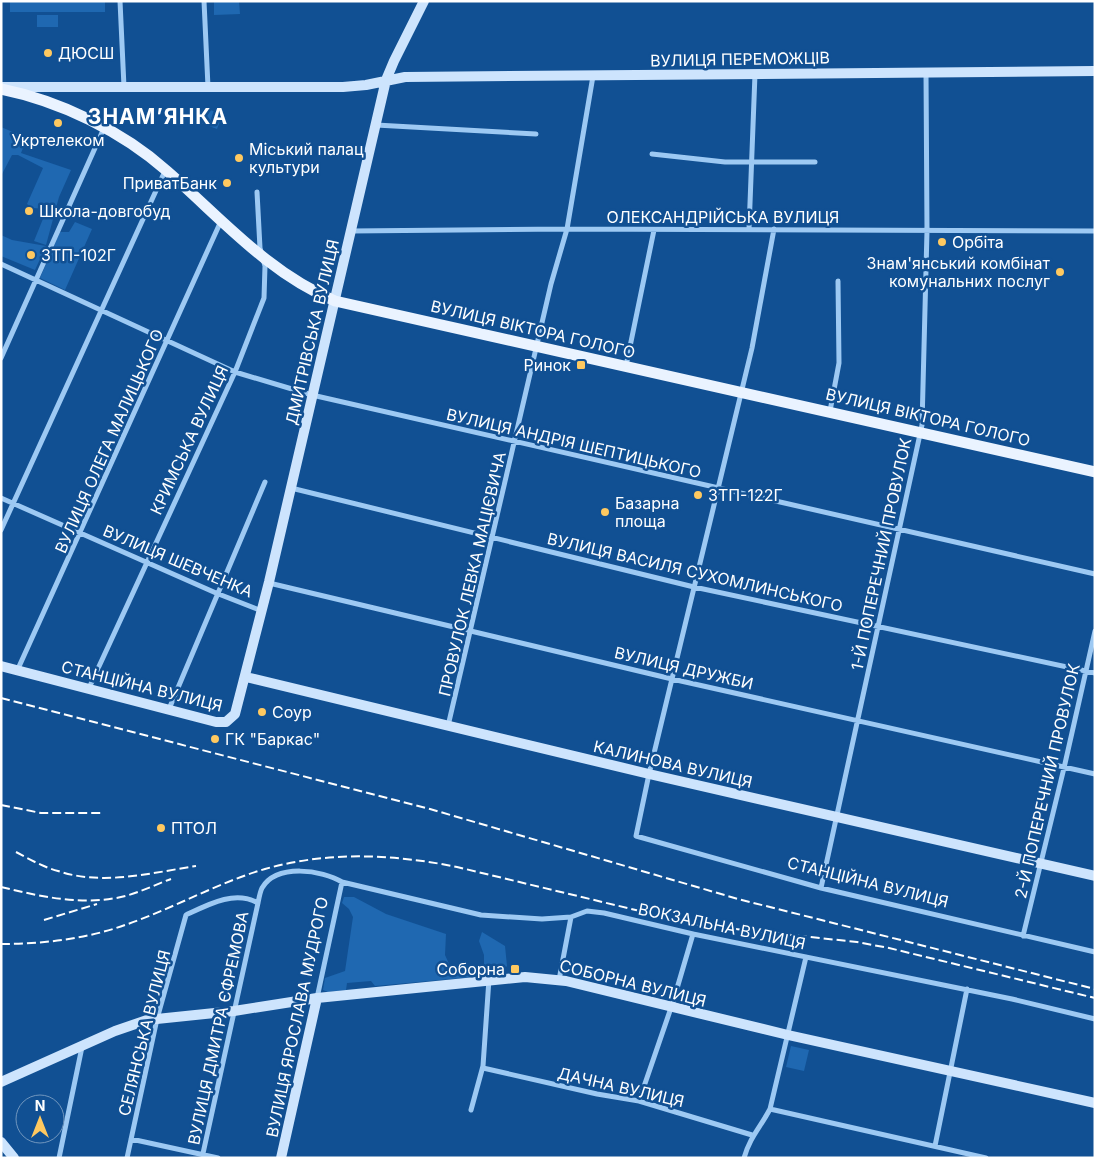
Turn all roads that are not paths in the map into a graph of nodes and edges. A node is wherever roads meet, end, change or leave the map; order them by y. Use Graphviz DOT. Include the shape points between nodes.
graph roads {
  1 [pos="120,1"];
  2 [pos="204,1"];
  3 [pos="424,1"];
  4 [pos="1095,71"];
  5 [pos="926,72"];
  6 [pos="755,74"];
  7 [pos="593,75"];
  8 [pos="386,80"];
  9 [pos="55,87"];
  10 [pos="124,87"];
  11 [pos="208,87"];
  12 [pos="1,88"];
  13 [pos="53,105"];
  14 [pos="376,124"];
  15 [pos="104,128"];
  16 [pos="536,134"];
  17 [pos="652,154"];
  18 [pos="752,161"];
  19 [pos="815,162"];
  20 [pos="166,170"];
  21 [pos="257,192"];
  22 [pos="221,221"];
  23 [pos="567,228"];
  24 [pos="749,229"];
  25 [pos="774,229"];
  26 [pos="654,230"];
  27 [pos="927,231"];
  28 [pos="1095,231"];
  29 [pos="351,232"];
  30 [pos="263,259"];
  31 [pos="1,264"];
  32 [pos="37,280"];
  33 [pos="838,282"];
  34 [pos="335,301"];
  35 [pos="102,310"];
  36 [pos="167,342"];
  37 [pos="537,346"];
  38 [pos="1,358"];
  39 [pos="626,366"];
  40 [pos="235,372"];
  41 [pos="741,392"];
  42 [pos="312,396"];
  43 [pos="830,412"];
  44 [pos="921,432"];
  45 [pos="516,443"];
  46 [pos="1095,472"];
  47 [pos="264,482"];
  48 [pos="290,488"];
  49 [pos="719,489"];
  50 [pos="1,498"];
  51 [pos="13,504"];
  52 [pos="1,530"];
  53 [pos="900,530"];
  54 [pos="81,533"];
  55 [pos="493,538"];
  56 [pos="146,563"];
  57 [pos="1095,574"];
  58 [pos="269,582"];
  59 [pos="694,587"];
  60 [pos="216,593"];
  61 [pos="262,611"];
  62 [pos="879,626"];
  63 [pos="472,631"];
  64 [pos="1095,631"];
  65 [pos="1,666"];
  66 [pos="17,671"];
  67 [pos="1086,671"];
  68 [pos="1095,673"];
  69 [pos="246,676"];
  70 [pos="672,680"];
  71 [pos="89,688"];
  72 [pos="169,709"];
  73 [pos="856,721"];
  74 [pos="448,726"];
  75 [pos="1064,768"];
  76 [pos="649,774"];
  77 [pos="1095,774"];
  78 [pos="836,816"];
  79 [pos="1041,864"];
  80 [pos="1095,876"];
  81 [pos="342,882"];
  82 [pos="822,888"];
  83 [pos="258,903"];
  84 [pos="572,916"];
  85 [pos="693,934"];
  86 [pos="1022,936"];
  87 [pos="1095,952"];
  88 [pos="806,957"];
  89 [pos="489,979"];
  90 [pos="559,980"];
  91 [pos="967,989"];
  92 [pos="317,998"];
  93 [pos="671,1008"];
  94 [pos="234,1011"];
  95 [pos="157,1019"];
  96 [pos="1095,1020"];
  97 [pos="788,1035"];
  98 [pos="82,1046"];
  99 [pos="483,1068"];
  100 [pos="950,1071"];
  101 [pos="1,1082"];
  102 [pos="639,1101"];
  103 [pos="1095,1103"];
  104 [pos="770,1109"];
  105 [pos="471,1110"];
  106 [pos="752,1135"];
  107 [pos="131,1139"];
  108 [pos="1,1142"];
  109 [pos="935,1146"];
  110 [pos="202,1156"];
  111 [pos="14,1158"];
  112 [pos="59,1158"];
  113 [pos="127,1158"];
  114 [pos="218,1158"];
  115 [pos="282,1158"];
  116 [pos="744,1158"];
  117 [pos="986,1158"];
  1 -- 10 [label="street"];
  2 -- 11 [label="street"];
  3 -- 8 [label="street, ДМИТРІВСЬКА ВУЛИЦЯ"];
  4 -- 5 [label="street, ВУЛИЦЯ ПЕРЕМОЖЦІВ"];
  5 -- 6 [label="street, ВУЛИЦЯ ПЕРЕМОЖЦІВ"];
  5 -- 27 [label="street, 1-Й ПОПЕРЕЧНИЙ ПРОВУЛОК"];
  6 -- 7 [label="street, ВУЛИЦЯ ПЕРЕМОЖЦІВ"];
  6 -- 18 [label="street"];
  7 -- 8 [label="street, ВУЛИЦЯ ПЕРЕМОЖЦІВ" via="405,77"];
  7 -- 23 [label="street, ПРОВУЛОК ЛЕВКА МАЦІЄВИЧА"];
  8 -- 11 [label="street, ВУЛИЦЯ ПЕРЕМОЖЦІВ" via="366,86 342,87"];
  8 -- 14 [label="street, ДМИТРІВСЬКА ВУЛИЦЯ"];
  9 -- 10 [label="street, ВУЛИЦЯ ПЕРЕМОЖЦІВ"];
  9 -- 12 [label="street, ВУЛИЦЯ ПЕРЕМОЖЦІВ"];
  9 -- 13 [label="street" via="46,95"];
  10 -- 11 [label="street, ВУЛИЦЯ ПЕРЕМОЖЦІВ"];
  12 -- 13 [label="main road, ВУЛИЦЯ ВІКТОРА ГОЛОГО"];
  13 -- 15 [label="main road, ВУЛИЦЯ ВІКТОРА ГОЛОГО"];
  14 -- 16 [label="street"];
  14 -- 29 [label="street, ДМИТРІВСЬКА ВУЛИЦЯ"];
  15 -- 20 [label="main road, ВУЛИЦЯ ВІКТОРА ГОЛОГО"];
  15 -- 32 [label="street"];
  17 -- 18 [label="street" via="725,162"];
  18 -- 19 [label="street"];
  18 -- 24 [label="street"];
  20 -- 22 [label="main road, ВУЛИЦЯ ВІКТОРА ГОЛОГО"];
  20 -- 35 [label="street"];
  21 -- 30 [label="street, КРИМСЬКА ВУЛИЦЯ"];
  22 -- 30 [label="main road, ВУЛИЦЯ ВІКТОРА ГОЛОГО"];
  22 -- 36 [label="street, ВУЛИЦЯ ОЛЕГА МАЛИЦЬКОГО"];
  23 -- 26 [label="street, ОЛЕКСАНДРІЙСЬКА ВУЛИЦЯ"];
  23 -- 29 [label="street, ОЛЕКСАНДРІЙСЬКА ВУЛИЦЯ"];
  23 -- 37 [label="street, ПРОВУЛОК ЛЕВКА МАЦІЄВИЧА"];
  24 -- 25 [label="street, ОЛЕКСАНДРІЙСЬКА ВУЛИЦЯ"];
  24 -- 26 [label="street, ОЛЕКСАНДРІЙСЬКА ВУЛИЦЯ"];
  25 -- 27 [label="street, ОЛЕКСАНДРІЙСЬКА ВУЛИЦЯ"];
  25 -- 41 [label="street"];
  26 -- 39 [label="street"];
  27 -- 28 [label="street, ОЛЕКСАНДРІЙСЬКА ВУЛИЦЯ"];
  27 -- 44 [label="street, 1-Й ПОПЕРЕЧНИЙ ПРОВУЛОК"];
  29 -- 34 [label="street, ДМИТРІВСЬКА ВУЛИЦЯ"];
  30 -- 34 [label="main road, ВУЛИЦЯ ВІКТОРА ГОЛОГО" via="297,282"];
  30 -- 40 [label="street, КРИМСЬКА ВУЛИЦЯ" via="264,298"];
  31 -- 32 [label="street, ВУЛИЦЯ АНДРІЯ ШЕПТИЦЬКОГО"];
  32 -- 35 [label="street, ВУЛИЦЯ АНДРІЯ ШЕПТИЦЬКОГО"];
  32 -- 38 [label="street"];
  33 -- 43 [label="street" via="839,363"];
  34 -- 37 [label="main road, ВУЛИЦЯ ВІКТОРА ГОЛОГО"];
  34 -- 42 [label="street, ДМИТРІВСЬКА ВУЛИЦЯ"];
  35 -- 36 [label="street, ВУЛИЦЯ АНДРІЯ ШЕПТИЦЬКОГО"];
  35 -- 51 [label="street"];
  36 -- 40 [label="street, ВУЛИЦЯ АНДРІЯ ШЕПТИЦЬКОГО"];
  36 -- 54 [label="street, ВУЛИЦЯ ОЛЕГА МАЛИЦЬКОГО"];
  37 -- 39 [label="main road, ВУЛИЦЯ ВІКТОРА ГОЛОГО"];
  37 -- 45 [label="street, ПРОВУЛОК ЛЕВКА МАЦІЄВИЧА"];
  39 -- 41 [label="main road, ВУЛИЦЯ ВІКТОРА ГОЛОГО"];
  40 -- 42 [label="street, ВУЛИЦЯ АНДРІЯ ШЕПТИЦЬКОГО"];
  40 -- 56 [label="street, КРИМСЬКА ВУЛИЦЯ"];
  41 -- 43 [label="main road, ВУЛИЦЯ ВІКТОРА ГОЛОГО"];
  41 -- 49 [label="street"];
  42 -- 45 [label="street, ВУЛИЦЯ АНДРІЯ ШЕПТИЦЬКОГО"];
  42 -- 48 [label="street, ДМИТРІВСЬКА ВУЛИЦЯ"];
  43 -- 44 [label="main road, ВУЛИЦЯ ВІКТОРА ГОЛОГО"];
  44 -- 46 [label="main road, ВУЛИЦЯ ВІКТОРА ГОЛОГО"];
  44 -- 53 [label="street, 1-Й ПОПЕРЕЧНИЙ ПРОВУЛОК"];
  45 -- 49 [label="street, ВУЛИЦЯ АНДРІЯ ШЕПТИЦЬКОГО"];
  45 -- 55 [label="street, ПРОВУЛОК ЛЕВКА МАЦІЄВИЧА"];
  47 -- 60 [label="street"];
  48 -- 55 [label="street, ВУЛИЦЯ ВАСИЛЯ СУХОМЛИНСЬКОГО"];
  48 -- 58 [label="street, ДМИТРІВСЬКА ВУЛИЦЯ"];
  49 -- 53 [label="street, ВУЛИЦЯ АНДРІЯ ШЕПТИЦЬКОГО"];
  49 -- 59 [label="street"];
  50 -- 51 [label="street, ВУЛИЦЯ ШЕВЧЕНКА"];
  51 -- 52 [label="street"];
  51 -- 54 [label="street, ВУЛИЦЯ ШЕВЧЕНКА"];
  53 -- 57 [label="street, ВУЛИЦЯ АНДРІЯ ШЕПТИЦЬКОГО"];
  53 -- 62 [label="street, 1-Й ПОПЕРЕЧНИЙ ПРОВУЛОК"];
  54 -- 56 [label="street, ВУЛИЦЯ ШЕВЧЕНКА"];
  54 -- 66 [label="street, ВУЛИЦЯ ОЛЕГА МАЛИЦЬКОГО"];
  55 -- 59 [label="street, ВУЛИЦЯ ВАСИЛЯ СУХОМЛИНСЬКОГО"];
  55 -- 63 [label="street, ПРОВУЛОК ЛЕВКА МАЦІЄВИЧА"];
  56 -- 60 [label="street, ВУЛИЦЯ ШЕВЧЕНКА"];
  56 -- 71 [label="street, КРИМСЬКА ВУЛИЦЯ"];
  58 -- 61 [label="street, ДМИТРІВСЬКА ВУЛИЦЯ"];
  58 -- 63 [label="street, ВУЛИЦЯ ДРУЖБИ"];
  59 -- 62 [label="street, ВУЛИЦЯ ВАСИЛЯ СУХОМЛИНСЬКОГО"];
  59 -- 70 [label="street"];
  60 -- 61 [label="street, ВУЛИЦЯ ШЕВЧЕНКА"];
  60 -- 72 [label="street"];
  61 -- 69 [label="street, ДМИТРІВСЬКА ВУЛИЦЯ"];
  62 -- 67 [label="street, ВУЛИЦЯ ВАСИЛЯ СУХОМЛИНСЬКОГО"];
  62 -- 73 [label="street, 1-Й ПОПЕРЕЧНИЙ ПРОВУЛОК"];
  63 -- 70 [label="street, ВУЛИЦЯ ДРУЖБИ"];
  63 -- 74 [label="street, ПРОВУЛОК ЛЕВКА МАЦІЄВИЧА"];
  64 -- 67 [label="street, 2-Й ПОПЕРЕЧНИЙ ПРОВУЛОК"];
  65 -- 66 [label="street, СТАНЦІЙНА ВУЛИЦЯ"];
  66 -- 71 [label="street, СТАНЦІЙНА ВУЛИЦЯ"];
  67 -- 68 [label="street, ВУЛИЦЯ ВАСИЛЯ СУХОМЛИНСЬКОГО"];
  67 -- 75 [label="street, 2-Й ПОПЕРЕЧНИЙ ПРОВУЛОК"];
  69 -- 72 [label="street, СТАНЦІЙНА ВУЛИЦЯ" via="235,714 226,722"];
  69 -- 74 [label="street, КАЛИНОВА ВУЛИЦЯ"];
  70 -- 73 [label="street, ВУЛИЦЯ ДРУЖБИ"];
  70 -- 76 [label="street"];
  71 -- 72 [label="street, СТАНЦІЙНА ВУЛИЦЯ"];
  73 -- 75 [label="street, ВУЛИЦЯ ДРУЖБИ"];
  73 -- 78 [label="street, 1-Й ПОПЕРЕЧНИЙ ПРОВУЛОК"];
  74 -- 76 [label="street, КАЛИНОВА ВУЛИЦЯ"];
  75 -- 77 [label="street, ВУЛИЦЯ ДРУЖБИ"];
  75 -- 79 [label="street, 2-Й ПОПЕРЕЧНИЙ ПРОВУЛОК"];
  76 -- 78 [label="street, КАЛИНОВА ВУЛИЦЯ"];
  76 -- 82 [label="street, СТАНЦІЙНА ВУЛИЦЯ" via="636,836"];
  78 -- 79 [label="street, КАЛИНОВА ВУЛИЦЯ"];
  78 -- 82 [label="street, 1-Й ПОПЕРЕЧНИЙ ПРОВУЛОК"];
  79 -- 80 [label="street, КАЛИНОВА ВУЛИЦЯ"];
  79 -- 86 [label="street, 2-Й ПОПЕРЕЧНИЙ ПРОВУЛОК"];
  81 -- 83 [label="street, ВУЛИЦЯ ДМИТРА ЄФРЕМОВА" via="312,872 279,874 262,888"];
  81 -- 84 [label="street, ВОКЗАЛЬНА ВУЛИЦЯ" via="482,915 542,919"];
  81 -- 92 [label="street, ВУЛИЦЯ ЯРОСЛАВА МУДРОГО"];
  82 -- 86 [label="street, СТАНЦІЙНА ВУЛИЦЯ"];
  83 -- 94 [label="street, ВУЛИЦЯ ДМИТРА ЄФРЕМОВА"];
  83 -- 95 [label="street, СЕЛЯНСЬКА ВУЛИЦЯ" via="246,896 233,897 186,915"];
  84 -- 85 [label="street, ВОКЗАЛЬНА ВУЛИЦЯ" via="586,911 604,913"];
  84 -- 90 [label="street"];
  85 -- 88 [label="street, ВОКЗАЛЬНА ВУЛИЦЯ"];
  85 -- 93 [label="street"];
  86 -- 87 [label="street, СТАНЦІЙНА ВУЛИЦЯ"];
  88 -- 91 [label="street, ВОКЗАЛЬНА ВУЛИЦЯ"];
  88 -- 97 [label="street"];
  89 -- 90 [label="street, СОБОРНА ВУЛИЦЯ" via="525,977"];
  89 -- 92 [label="street, СОБОРНА ВУЛИЦЯ"];
  89 -- 99 [label="street"];
  90 -- 93 [label="street, СОБОРНА ВУЛИЦЯ"];
  91 -- 96 [label="street, ВОКЗАЛЬНА ВУЛИЦЯ"];
  91 -- 100 [label="street"];
  92 -- 94 [label="street, СОБОРНА ВУЛИЦЯ"];
  92 -- 115 [label="street, ВУЛИЦЯ ЯРОСЛАВА МУДРОГО"];
  93 -- 97 [label="street, СОБОРНА ВУЛИЦЯ"];
  93 -- 102 [label="street"];
  94 -- 95 [label="street, СОБОРНА ВУЛИЦЯ"];
  94 -- 110 [label="street, ВУЛИЦЯ ДМИТРА ЄФРЕМОВА"];
  95 -- 98 [label="street, СОБОРНА ВУЛИЦЯ" via="128,1026"];
  95 -- 107 [label="street, СЕЛЯНСЬКА ВУЛИЦЯ"];
  97 -- 100 [label="street, СОБОРНА ВУЛИЦЯ"];
  97 -- 104 [label="street"];
  98 -- 101 [label="street, СОБОРНА ВУЛИЦЯ"];
  98 -- 112 [label="street"];
  99 -- 102 [label="street, ДАЧНА ВУЛИЦЯ"];
  99 -- 105 [label="street"];
  100 -- 103 [label="street, СОБОРНА ВУЛИЦЯ"];
  100 -- 109 [label="street"];
  102 -- 106 [label="street, ДАЧНА ВУЛИЦЯ"];
  104 -- 106 [label="street"];
  104 -- 109 [label="street"];
  106 -- 116 [label="street"];
  107 -- 110 [label="street"];
  107 -- 113 [label="street, СЕЛЯНСЬКА ВУЛИЦЯ"];
  108 -- 111 [label="street"];
  109 -- 117 [label="street"];
  110 -- 114 [label="street"];
}
